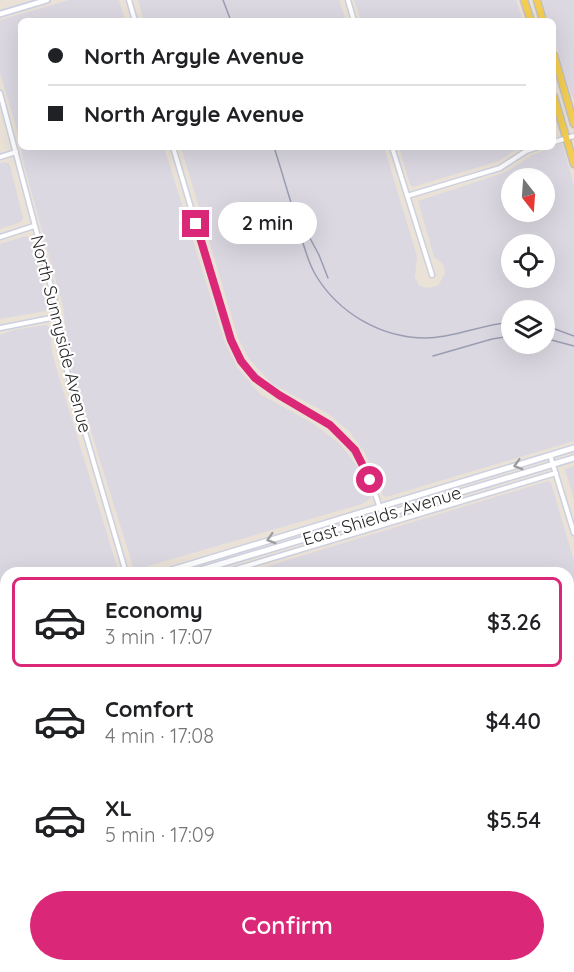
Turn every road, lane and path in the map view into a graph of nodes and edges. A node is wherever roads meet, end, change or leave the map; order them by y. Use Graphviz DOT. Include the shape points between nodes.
graph roads {
  1 [pos="47,0"];
  2 [pos="129,0"];
  3 [pos="348,0"];
  4 [pos="524,0"];
  5 [pos="537,0"];
  6 [pos="0,14"];
  7 [pos="134,18"];
  8 [pos="353,18"];
  9 [pos="530,18"];
  10 [pos="542,18"];
  11 [pos="556,62"];
  12 [pos="0,93"];
  13 [pos="556,104"];
  14 [pos="574,124"];
  15 [pos="574,136"];
  16 [pos="566,139"];
  17 [pos="556,142"];
  18 [pos="174,150"];
  19 [pos="393,150"];
  20 [pos="529,150"];
  21 [pos="16,152"];
  22 [pos="0,157"];
  23 [pos="574,164"];
  24 [pos="407,196"];
  25 [pos="34,226"];
  26 [pos="0,237"];
  27 [pos="432,275"];
  28 [pos="56,317"];
  29 [pos="0,328"];
  30 [pos="574,448"];
  31 [pos="550,455"];
  32 [pos="574,458"];
  33 [pos="553,465"];
  34 [pos="556,473"];
  35 [pos="379,506"];
  36 [pos="382,515"];
  37 [pos="574,533"];
  38 [pos="124,567"];
  39 [pos="181,567"];
  40 [pos="211,567"];
  41 [pos="243,567"];
  1 -- 6 [label="street"];
  2 -- 7 [label="street"];
  3 -- 8 [label="street"];
  4 -- 9 [label="main road"];
  5 -- 10 [label="main road"];
  11 -- 14 [label="main road"];
  12 -- 21 [label="street, North Sunnyside Avenue"];
  13 -- 16 [label="main road"];
  15 -- 16 [label="street"];
  16 -- 17 [label="street"];
  16 -- 23 [label="main road"];
  18 -- 35 [label="street" via="231,340 241,361 255,378 330,425 355,450"];
  19 -- 24 [label="street"];
  20 -- 24 [label="street" via="500,168"];
  21 -- 22 [label="street"];
  21 -- 25 [label="street, North Sunnyside Avenue"];
  24 -- 27 [label="street"];
  25 -- 26 [label="street"];
  25 -- 28 [label="street, North Sunnyside Avenue"];
  28 -- 29 [label="street"];
  28 -- 38 [label="street, North Sunnyside Avenue" via="66,367"];
  30 -- 31 [label="main road, East Shields Avenue"];
  31 -- 33 [label="street"];
  31 -- 35 [label="main road, East Shields Avenue, one-way"];
  32 -- 33 [label="main road, East Shields Avenue"];
  33 -- 34 [label="street"];
  33 -- 36 [label="main road, East Shields Avenue"];
  34 -- 37 [label="street"];
  34 -- 41 [label="street, East Shields Avenue"];
  35 -- 36 [label="street"];
  35 -- 39 [label="main road, East Shields Avenue, one-way"];
  36 -- 40 [label="main road, East Shields Avenue"];
}
